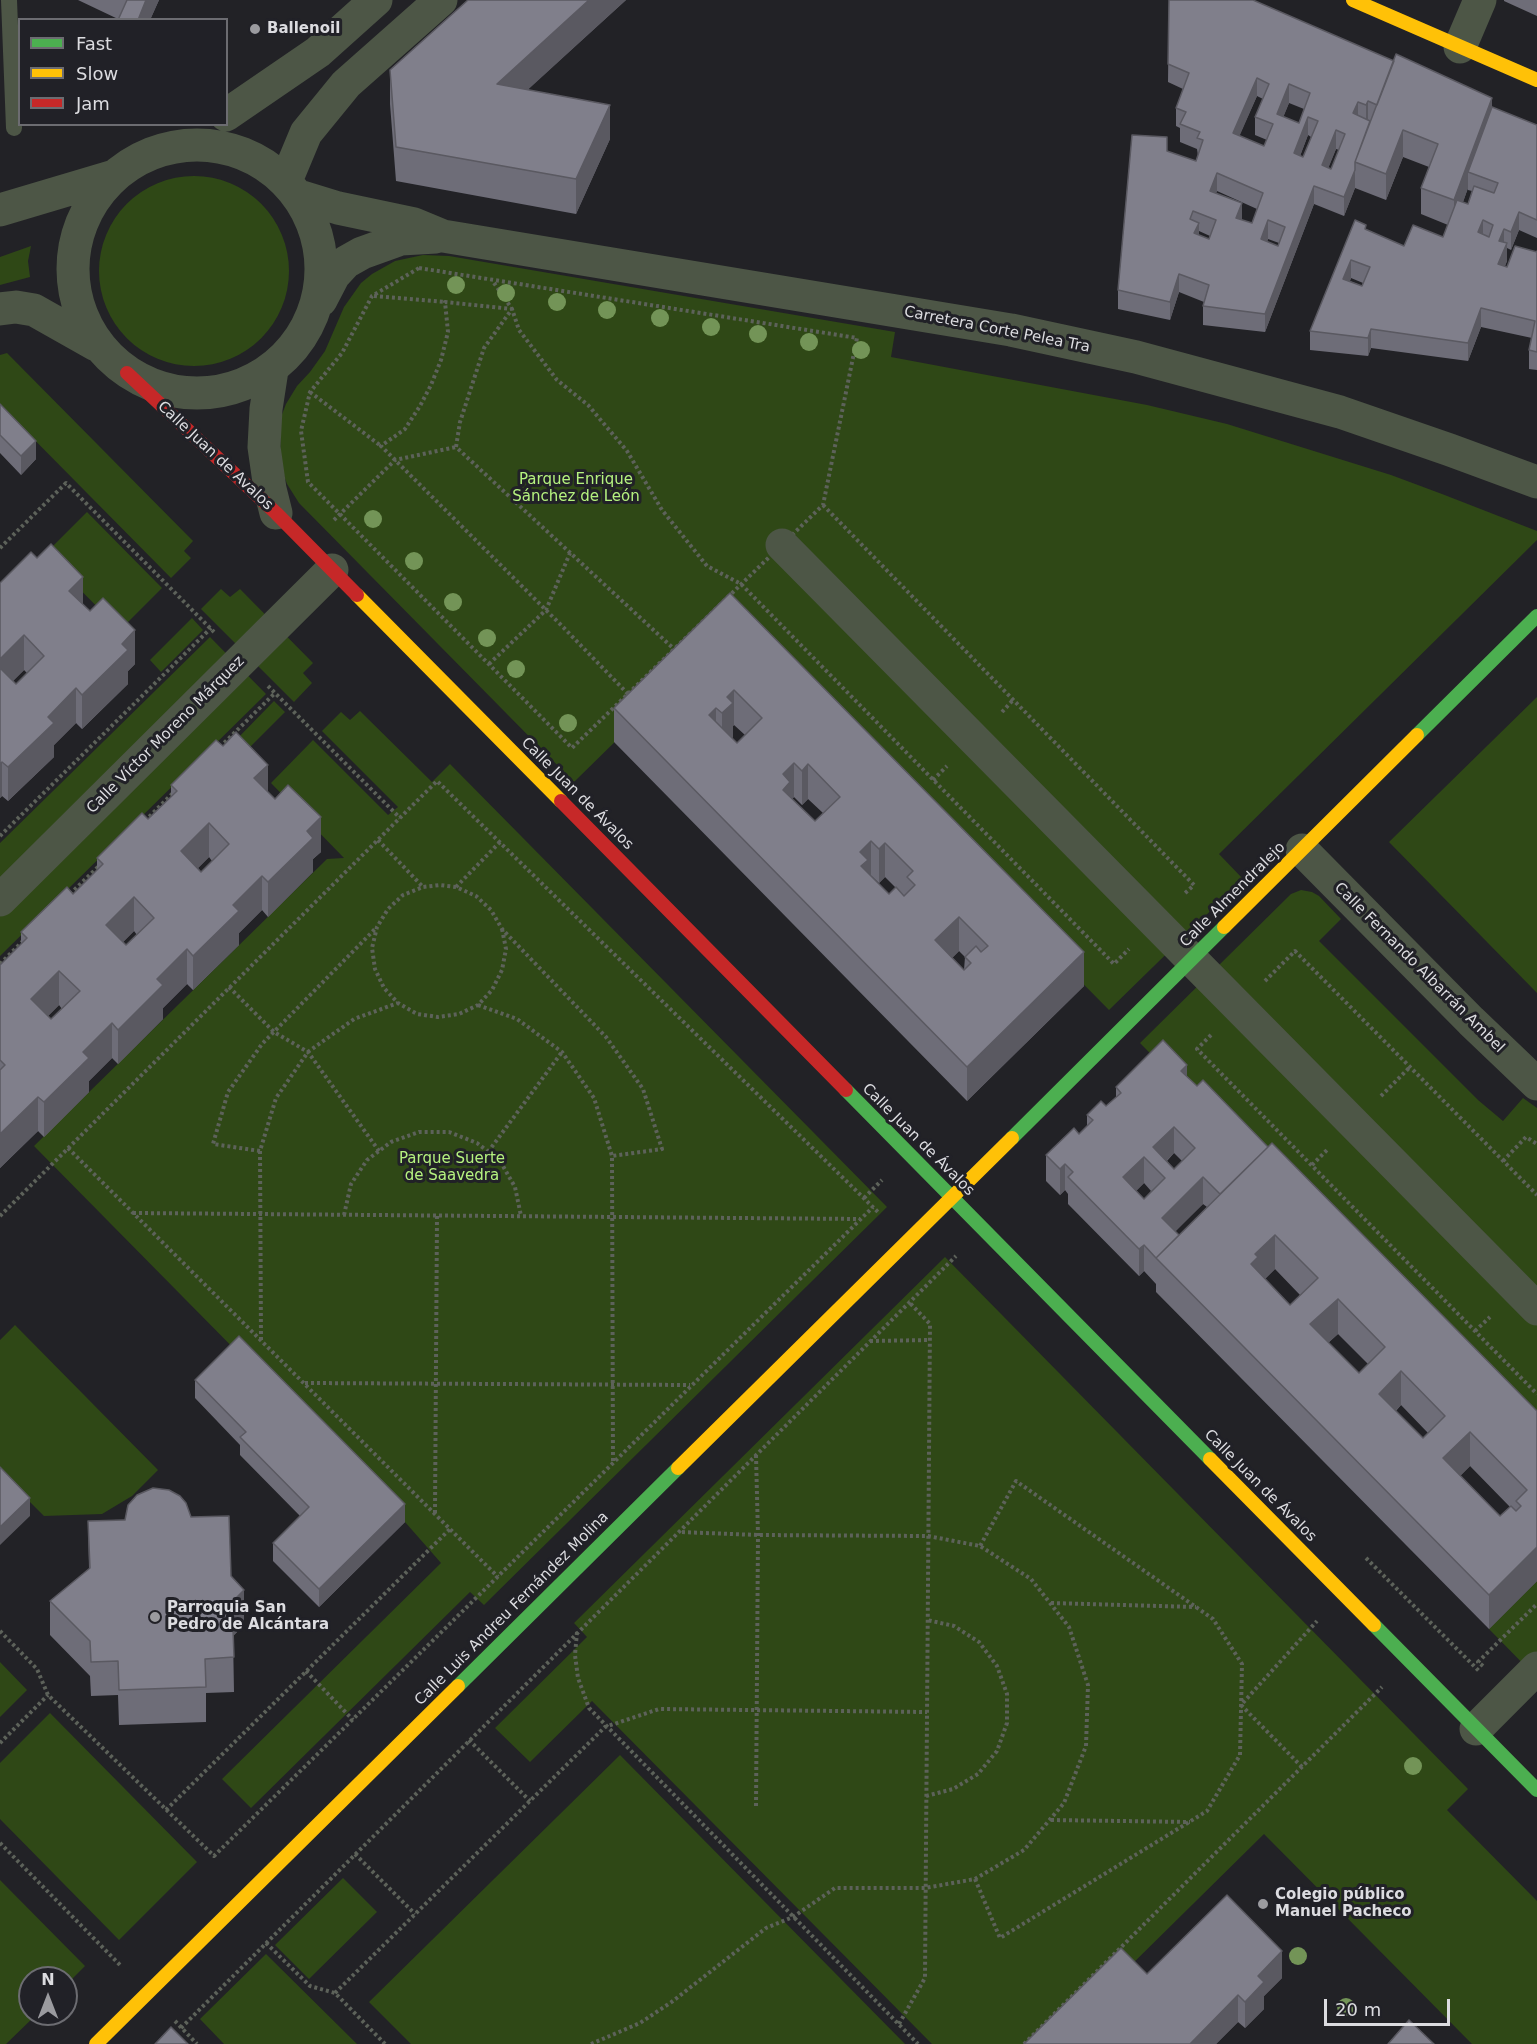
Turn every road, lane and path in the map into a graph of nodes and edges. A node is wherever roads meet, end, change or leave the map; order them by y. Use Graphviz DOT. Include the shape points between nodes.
graph roads {
  1 [pos="9,0"];
  2 [pos="376,0"];
  3 [pos="441,0"];
  4 [pos="1353,0"];
  5 [pos="1480,0"];
  6 [pos="1460,47"];
  7 [pos="1537,80"];
  8 [pos="228,114"];
  9 [pos="209,126"];
  10 [pos="14,128"];
  11 [pos="182,145"];
  12 [pos="114,176"];
  13 [pos="293,188"];
  14 [pos="0,210"];
  15 [pos="443,236"];
  16 [pos="419,268"];
  17 [pos="492,280"];
  18 [pos="372,296"];
  19 [pos="445,302"];
  20 [pos="317,308"];
  21 [pos="0,309"];
  22 [pos="512,309"];
  23 [pos="857,338"];
  24 [pos="99,347"];
  25 [pos="272,370"];
  26 [pos="127,374"];
  27 [pos="310,392"];
  28 [pos="381,446"];
  29 [pos="456,447"];
  30 [pos="395,460"];
  31 [pos="66,483"];
  32 [pos="1537,483"];
  33 [pos="823,505"];
  34 [pos="276,513"];
  35 [pos="340,514"];
  36 [pos="782,544"];
  37 [pos="307,545"];
  38 [pos="0,548"];
  39 [pos="570,553"];
  40 [pos="332,570"];
  41 [pos="741,584"];
  42 [pos="546,610"];
  43 [pos="1537,615"];
  44 [pos="211,628"];
  45 [pos="674,649"];
  46 [pos="489,664"];
  47 [pos="275,693"];
  48 [pos="628,694"];
  49 [pos="216,750"];
  50 [pos="175,791"];
  51 [pos="141,824"];
  52 [pos="0,836"];
  53 [pos="378,840"];
  54 [pos="500,842"];
  55 [pos="1302,850"];
  56 [pos="100,865"];
  57 [pos="1194,885"];
  58 [pos="423,887"];
  59 [pos="456,887"];
  60 [pos="67,898"];
  61 [pos="0,900"];
  62 [pos="377,927"];
  63 [pos="502,929"];
  64 [pos="25,939"];
  65 [pos="1295,951"];
  66 [pos="1192,959"];
  67 [pos="0,964"];
  68 [pos="1114,964"];
  69 [pos="229,987"];
  70 [pos="398,1003"];
  71 [pos="478,1005"];
  72 [pos="274,1032"];
  73 [pos="1197,1049"];
  74 [pos="309,1052"];
  75 [pos="562,1052"];
  76 [pos="1537,1084"];
  77 [pos="1537,1144"];
  78 [pos="68,1148"];
  79 [pos="260,1151"];
  80 [pos="379,1151"];
  81 [pos="488,1152"];
  82 [pos="612,1156"];
  83 [pos="1503,1161"];
  84 [pos="1537,1195"];
  85 [pos="952,1198"];
  86 [pos="873,1207"];
  87 [pos="133,1214"];
  88 [pos="260,1214"];
  89 [pos="344,1215"];
  90 [pos="437,1215"];
  91 [pos="0,1216"];
  92 [pos="521,1216"];
  93 [pos="612,1217"];
  94 [pos="860,1219"];
  95 [pos="908,1241"];
  96 [pos="955,1255"];
  97 [pos="908,1301"];
  98 [pos="1537,1310"];
  99 [pos="930,1340"];
  100 [pos="261,1341"];
  101 [pos="870,1341"];
  102 [pos="304,1383"];
  103 [pos="436,1384"];
  104 [pos="612,1385"];
  105 [pos="692,1385"];
  106 [pos="1537,1394"];
  107 [pos="756,1454"];
  108 [pos="612,1463"];
  109 [pos="435,1514"];
  110 [pos="450,1529"];
  111 [pos="678,1532"];
  112 [pos="758,1535"];
  113 [pos="928,1536"];
  114 [pos="980,1546"];
  115 [pos="1363,1554"];
  116 [pos="498,1576"];
  117 [pos="1050,1603"];
  118 [pos="1537,1604"];
  119 [pos="1196,1607"];
  120 [pos="927,1620"];
  121 [pos="1318,1621"];
  122 [pos="0,1631"];
  123 [pos="577,1632"];
  124 [pos="1478,1662"];
  125 [pos="1537,1668"];
  126 [pos="306,1671"];
  127 [pos="1382,1686"];
  128 [pos="48,1695"];
  129 [pos="1507,1699"];
  130 [pos="1241,1705"];
  131 [pos="757,1710"];
  132 [pos="927,1712"];
  133 [pos="353,1720"];
  134 [pos="605,1727"];
  135 [pos="1476,1729"];
  136 [pos="470,1740"];
  137 [pos="0,1743"];
  138 [pos="1302,1767"];
  139 [pos="1537,1791"];
  140 [pos="926,1796"];
  141 [pos="530,1801"];
  142 [pos="756,1808"];
  143 [pos="166,1810"];
  144 [pos="1050,1820"];
  145 [pos="1191,1822"];
  146 [pos="0,1843"];
  147 [pos="355,1854"];
  148 [pos="975,1879"];
  149 [pos="925,1888"];
  150 [pos="415,1914"];
  151 [pos="793,1917"];
  152 [pos="266,1943"];
  153 [pos="147,1993"];
  154 [pos="335,1993"];
  155 [pos="898,2024"];
  156 [pos="181,2028"];
  157 [pos="96,2044"];
  158 [pos="197,2044"];
  159 [pos="385,2044"];
  160 [pos="591,2044"];
  161 [pos="918,2044"];
  162 [pos="1024,2044"];
  1 -- 10 [label="lane"];
  2 -- 8 [label="street" via="318,52"];
  3 -- 13 [label="street" via="346,84 306,133"];
  4 -- 6 [label="street"];
  5 -- 6 [label="street"];
  6 -- 7 [label="street"];
  9 -- 11 [label="street"];
  11 -- 12 [label="street" via="145,156"];
  11 -- 13 [label="street" via="220,147 256,158"];
  12 -- 14 [label="street"];
  12 -- 24 [label="street" via="90,205 75,240 72,278 80,314"];
  13 -- 15 [label="street, Carretera Corte Pelea Tra" via="339,208 414,224"];
  13 -- 20 [label="street" via="317,231 323,269"];
  15 -- 20 [label="street, Carretera Corte Pelea Tra" via="401,239 346,262 334,275"];
  15 -- 32 [label="street, Carretera Corte Pelea Tra" via="1011,330 1137,357 1340,412"];
  16 -- 18 [label="path"];
  17 -- 22 [label="path"];
  18 -- 19 [label="path"];
  18 -- 27 [label="path" via="342,353"];
  19 -- 22 [label="path"];
  19 -- 28 [label="path" via="448,332 431,385 405,429"];
  20 -- 25 [label="street, Carretera Corte Pelea Tra" via="300,342"];
  21 -- 24 [label="street" via="34,310"];
  22 -- 29 [label="path" via="484,348"];
  22 -- 41 [label="path" via="519,330 557,380 588,405 627,451 662,510 707,566"];
  23 -- 33 [label="path"];
  24 -- 26 [label="street, Carretera Corte Pelea Tra"];
  25 -- 26 [label="street, Carretera Corte Pelea Tra" via="238,388 200,394 162,390"];
  25 -- 34 [label="street, Calle Juan de Avalos" via="264,447"];
  26 -- 34 [label="street, Calle Juan de Avalos"];
  27 -- 28 [label="path"];
  27 -- 35 [label="path" via="301,431 308,482"];
  28 -- 30 [label="path"];
  29 -- 30 [label="path"];
  29 -- 39 [label="path"];
  30 -- 35 [label="path"];
  30 -- 42 [label="path"];
  31 -- 38 [label="path"];
  33 -- 36 [label="path"];
  33 -- 57 [label="path"];
  34 -- 37 [label="street, Calle Juan de Ávalos"];
  35 -- 37 [label="path"];
  35 -- 46 [label="path"];
  36 -- 41 [label="path"];
  36 -- 66 [label="street"];
  37 -- 40 [label="street, Calle Juan de Ávalos"];
  39 -- 42 [label="path"];
  39 -- 45 [label="path"];
  40 -- 61 [label="street, Calle Víctor Moreno Márquez"];
  40 -- 85 [label="street, Calle Juan de Ávalos"];
  41 -- 45 [label="path"];
  41 -- 68 [label="path"];
  42 -- 46 [label="path"];
  42 -- 48 [label="path"];
  43 -- 55 [label="street, Calle Almendralejo"];
  44 -- 52 [label="path"];
  45 -- 48 [label="path"];
  46 -- 48 [label="path" via="572,748"];
  47 -- 49 [label="path"];
  50 -- 51 [label="path"];
  53 -- 54 [label="path" via="437,781"];
  53 -- 58 [label="path"];
  53 -- 69 [label="path"];
  54 -- 59 [label="path"];
  54 -- 86 [label="path"];
  55 -- 66 [label="street, Calle Almendralejo"];
  55 -- 76 [label="street, Calle Fernando Albarrán Ambel"];
  56 -- 60 [label="path"];
  58 -- 59 [label="path"];
  58 -- 62 [label="path" via="404,895 388,909"];
  59 -- 63 [label="path" via="476,896 491,910"];
  62 -- 70 [label="path" via="372,948 375,969 384,988"];
  62 -- 72 [label="path"];
  63 -- 71 [label="path" via="506,950 502,970 492,990"];
  63 -- 82 [label="path" via="606,1037 642,1089 662,1149"];
  64 -- 67 [label="path"];
  65 -- 83 [label="path"];
  66 -- 85 [label="street, Calle Almendralejo"];
  66 -- 98 [label="street"];
  69 -- 72 [label="path"];
  69 -- 78 [label="path"];
  70 -- 71 [label="path" via="417,1014 438,1017 459,1014"];
  70 -- 74 [label="path" via="354,1019"];
  71 -- 75 [label="path" via="517,1019"];
  72 -- 74 [label="path"];
  72 -- 79 [label="path" via="228,1092 213,1144"];
  73 -- 106 [label="path"];
  74 -- 79 [label="path" via="276,1098"];
  74 -- 80 [label="path"];
  75 -- 81 [label="path"];
  75 -- 82 [label="path" via="594,1098"];
  77 -- 83 [label="path" via="1526,1137"];
  78 -- 87 [label="path"];
  78 -- 91 [label="path"];
  79 -- 88 [label="path"];
  80 -- 81 [label="path" via="419,1132 449,1132"];
  80 -- 89 [label="path" via="351,1184"];
  81 -- 92 [label="path" via="500,1161 515,1187"];
  82 -- 93 [label="path"];
  83 -- 84 [label="path"];
  85 -- 95 [label="street, Calle Luis Andreu Fernández Molina"];
  85 -- 135 [label="street, Calle Juan de Ávalos"];
  86 -- 94 [label="path"];
  86 -- 95 [label="path"];
  87 -- 88 [label="path"];
  87 -- 100 [label="path"];
  88 -- 89 [label="path"];
  88 -- 100 [label="path"];
  89 -- 90 [label="path"];
  90 -- 92 [label="path"];
  90 -- 103 [label="path"];
  92 -- 93 [label="path"];
  93 -- 94 [label="path"];
  93 -- 104 [label="path"];
  94 -- 105 [label="path"];
  95 -- 153 [label="street, Calle Luis Andreu Fernández Molina"];
  96 -- 97 [label="path"];
  97 -- 99 [label="path" via="930,1324"];
  97 -- 101 [label="path"];
  99 -- 101 [label="path"];
  99 -- 113 [label="path"];
  100 -- 102 [label="path"];
  101 -- 107 [label="path"];
  102 -- 103 [label="path"];
  102 -- 109 [label="path"];
  103 -- 104 [label="path"];
  103 -- 109 [label="path"];
  104 -- 105 [label="path"];
  104 -- 108 [label="path"];
  105 -- 108 [label="path"];
  107 -- 111 [label="path"];
  107 -- 112 [label="path"];
  108 -- 116 [label="path"];
  109 -- 110 [label="path"];
  110 -- 116 [label="path"];
  110 -- 126 [label="path"];
  111 -- 112 [label="path"];
  111 -- 123 [label="path"];
  112 -- 113 [label="path"];
  112 -- 131 [label="path"];
  113 -- 114 [label="path"];
  113 -- 120 [label="path"];
  114 -- 117 [label="path" via="1031,1579"];
  114 -- 119 [label="path" via="1016,1481"];
  115 -- 129 [label="path"];
  116 -- 133 [label="path"];
  117 -- 119 [label="path"];
  117 -- 144 [label="path" via="1069,1628 1088,1685 1086,1746 1064,1803"];
  118 -- 124 [label="path"];
  119 -- 130 [label="path" via="1213,1619 1242,1664"];
  120 -- 132 [label="path"];
  120 -- 140 [label="path" via="954,1626 979,1642 997,1666 1007,1694 1007,1723 997,1751 978,1774 952,1790"];
  121 -- 130 [label="path"];
  122 -- 128 [label="path" via="37,1669"];
  123 -- 134 [label="path" via="578,1678 589,1708"];
  123 -- 136 [label="path"];
  125 -- 129 [label="street"];
  126 -- 133 [label="path"];
  126 -- 143 [label="path"];
  127 -- 138 [label="path"];
  128 -- 137 [label="path"];
  128 -- 143 [label="path"];
  129 -- 135 [label="street"];
  130 -- 138 [label="path"];
  130 -- 145 [label="path" via="1240,1755 1208,1811"];
  131 -- 132 [label="path"];
  131 -- 134 [label="path" via="659,1709"];
  131 -- 142 [label="path"];
  132 -- 140 [label="path"];
  133 -- 143 [label="path" via="214,1857"];
  134 -- 141 [label="path"];
  134 -- 151 [label="path"];
  135 -- 139 [label="street, Calle Juan de Ávalos"];
  136 -- 141 [label="path"];
  136 -- 147 [label="path"];
  138 -- 162 [label="path"];
  140 -- 149 [label="path"];
  141 -- 150 [label="path"];
  144 -- 145 [label="path"];
  144 -- 148 [label="path" via="1024,1850"];
  145 -- 148 [label="path" via="1000,1938"];
  146 -- 153 [label="path"];
  147 -- 150 [label="path"];
  147 -- 152 [label="path"];
  148 -- 149 [label="path"];
  149 -- 151 [label="path" via="835,1888"];
  149 -- 155 [label="path" via="925,1978"];
  150 -- 154 [label="path"];
  151 -- 155 [label="path"];
  151 -- 160 [label="path" via="766,1928 640,2023"];
  152 -- 154 [label="path" via="310,1986"];
  152 -- 156 [label="path"];
  153 -- 156 [label="path"];
  153 -- 157 [label="street, Calle Luis Andreu Fernández Molina"];
  154 -- 159 [label="path"];
  155 -- 161 [label="path"];
  156 -- 158 [label="path"];
}
